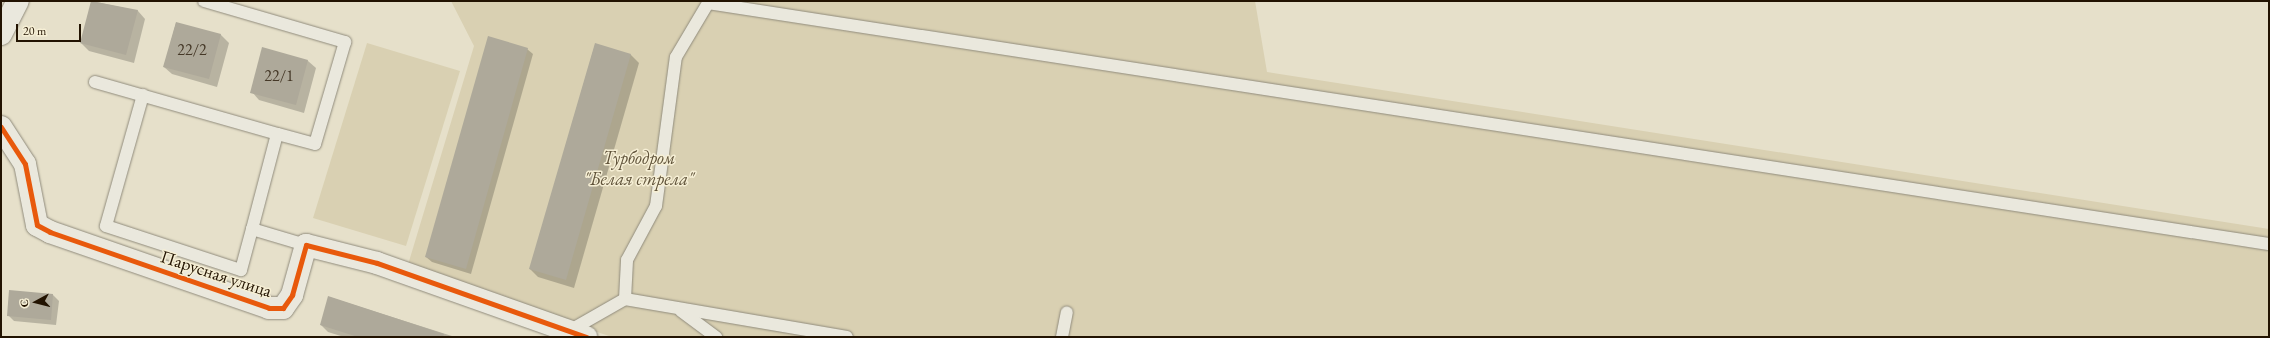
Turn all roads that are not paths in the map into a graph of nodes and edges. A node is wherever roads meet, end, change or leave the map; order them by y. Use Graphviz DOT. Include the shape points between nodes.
graph roads {
  1 [pos="18,1"];
  2 [pos="204,1"];
  3 [pos="1,34"];
  4 [pos="95,82"];
  5 [pos="143,96"];
  6 [pos="1,127"];
  7 [pos="277,134"];
  8 [pos="252,229"];
  9 [pos="2269,244"];
  10 [pos="306,245"];
  11 [pos="625,299"];
  12 [pos="678,309"];
  13 [pos="1067,312"];
  14 [pos="578,334"];
  15 [pos="716,337"];
  16 [pos="847,337"];
  17 [pos="1062,337"];
  1 -- 3 [label="street"];
  2 -- 7 [label="lane" via="345,42 315,144"];
  4 -- 5 [label="lane"];
  5 -- 7 [label="lane"];
  5 -- 8 [label="lane" via="106,226 241,270"];
  6 -- 10 [label="street, Парусная улица" via="25,164 37,225 50,232 269,308 283,308 292,295"];
  7 -- 8 [label="lane"];
  8 -- 10 [label="lane"];
  9 -- 11 [label="lane" via="708,3 676,56 656,206 627,260"];
  10 -- 14 [label="street" via="377,263"];
  11 -- 12 [label="lane"];
  11 -- 14 [label="lane"];
  12 -- 15 [label="lane"];
  12 -- 16 [label="lane"];
  13 -- 17 [label="lane"];
}
